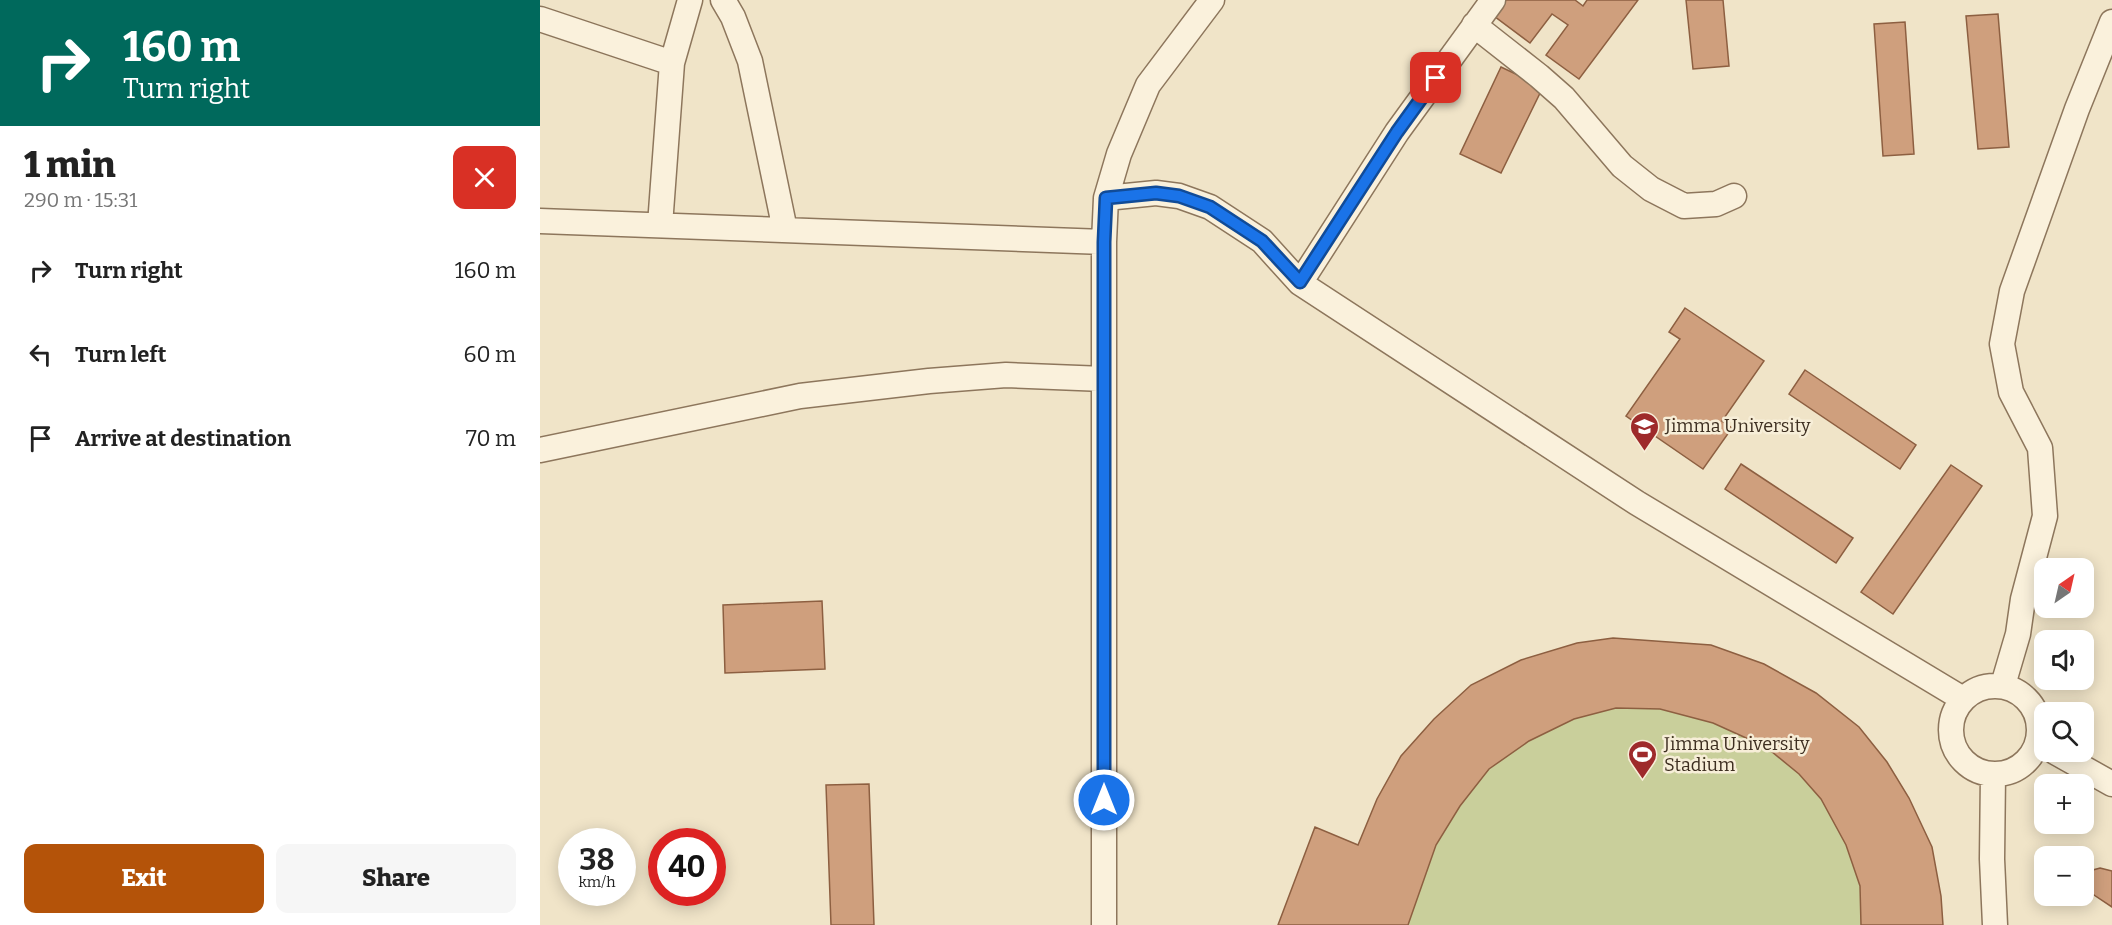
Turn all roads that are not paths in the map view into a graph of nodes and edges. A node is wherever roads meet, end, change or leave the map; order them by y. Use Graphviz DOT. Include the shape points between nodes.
graph roads {
  1 [pos="690,0"];
  2 [pos="723,0"];
  3 [pos="1212,0"];
  4 [pos="1493,0"];
  5 [pos="540,19"];
  6 [pos="2112,22"];
  7 [pos="1474,25"];
  8 [pos="672,63"];
  9 [pos="1734,196"];
  10 [pos="1106,198"];
  11 [pos="540,220"];
  12 [pos="660,225"];
  13 [pos="785,230"];
  14 [pos="1104,242"];
  15 [pos="1300,282"];
  16 [pos="1104,379"];
  17 [pos="540,450"];
  18 [pos="2003,685"];
  19 [pos="1963,699"];
  20 [pos="2034,708"];
  21 [pos="2034,755"];
  22 [pos="2074,762"];
  23 [pos="1993,774"];
  24 [pos="2112,784"];
  25 [pos="1104,925"];
  26 [pos="1995,925"];
  1 -- 8 [label="street"];
  2 -- 13 [label="street" via="750,61"];
  3 -- 10 [label="street" via="1149,85 1119,154"];
  4 -- 7 [label="street"];
  5 -- 8 [label="street"];
  6 -- 18 [label="street" via="2012,291 2002,344 2011,392 2040,448 2046,516"];
  7 -- 9 [label="street" via="1564,98 1622,166 1651,189 1684,206 1716,204"];
  7 -- 15 [label="street" via="1397,132"];
  8 -- 12 [label="street"];
  10 -- 14 [label="street"];
  10 -- 15 [label="street" via="1156,193 1210,207 1262,241"];
  11 -- 12 [label="street"];
  12 -- 13 [label="street"];
  13 -- 14 [label="street"];
  14 -- 16 [label="street"];
  15 -- 19 [label="street" via="1637,503"];
  16 -- 17 [label="street" via="1006,375 812,395"];
  16 -- 25 [label="street"];
  18 -- 19 [label="street" via="1974,690"];
  18 -- 20 [label="street" via="2017,691"];
  19 -- 23 [label="street" via="1950,725 1957,753 1966,764"];
  21 -- 23 [label="street" via="2008,773"];
  22 -- 24 [label="street"];
  23 -- 26 [label="street"];
}
